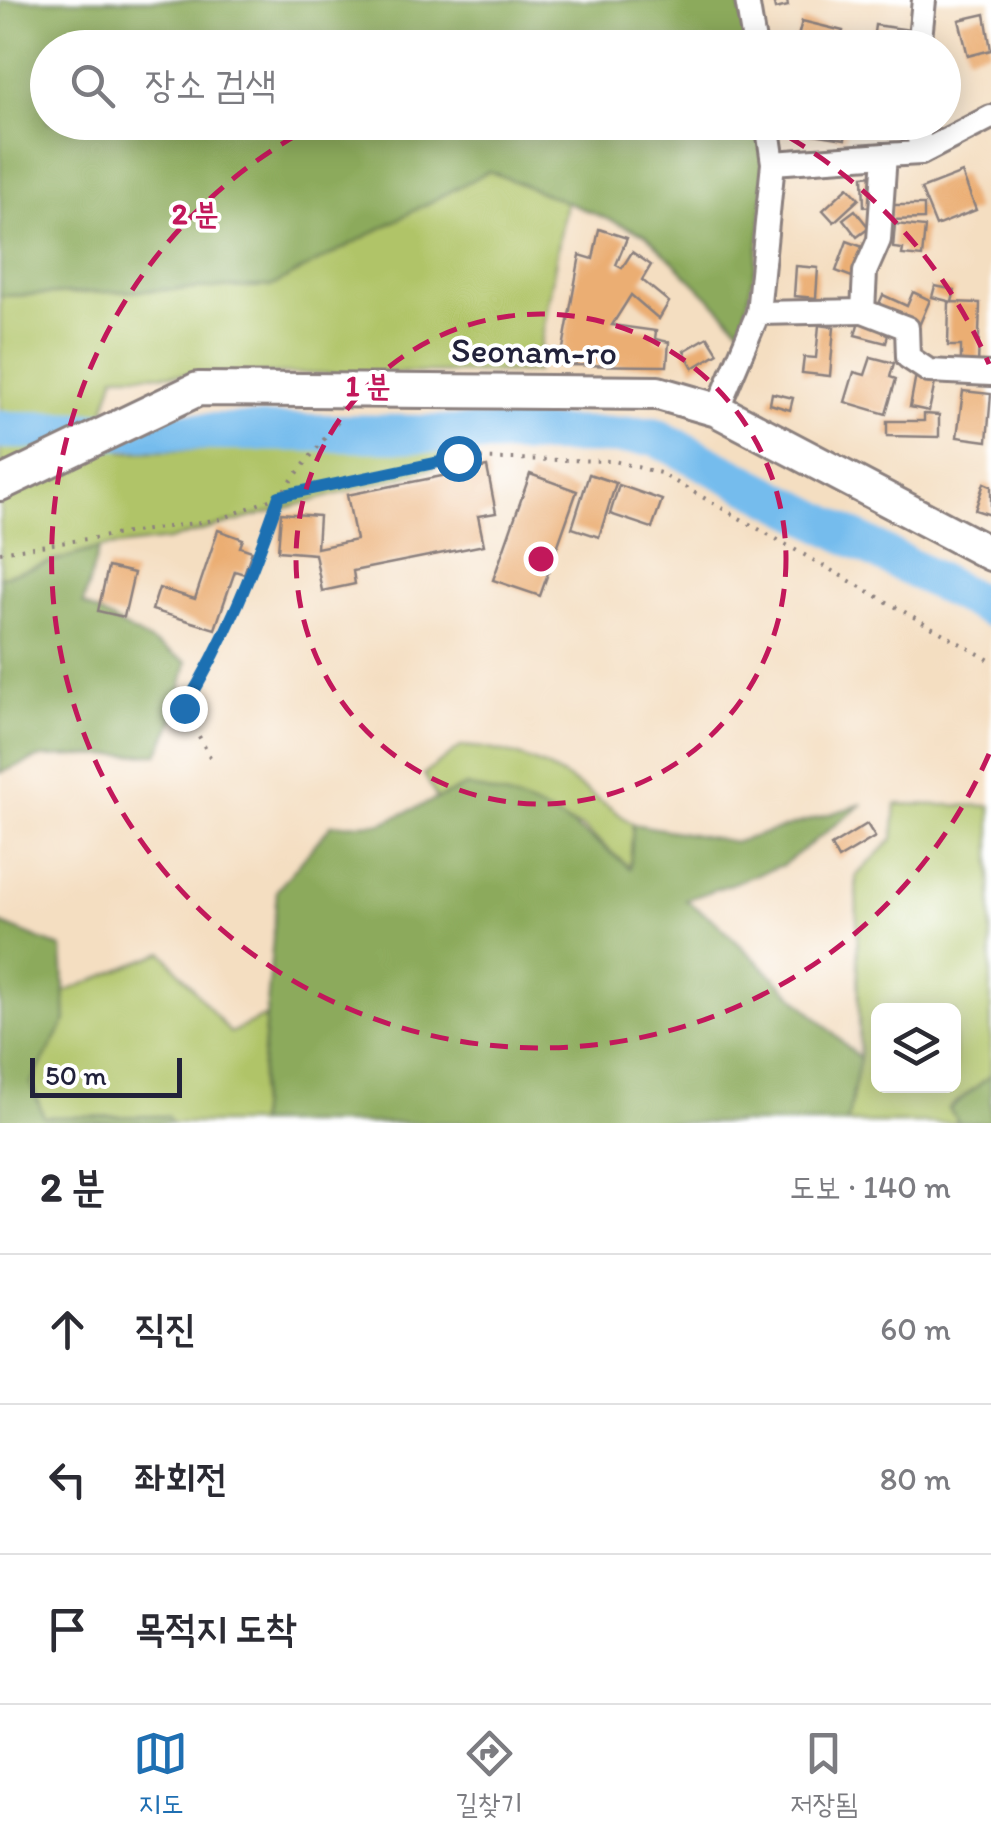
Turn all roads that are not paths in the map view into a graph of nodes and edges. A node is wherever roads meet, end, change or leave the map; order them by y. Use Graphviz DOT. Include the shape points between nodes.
graph roads {
  1 [pos="746,0"];
  2 [pos="924,0"];
  3 [pos="751,30"];
  4 [pos="921,30"];
  5 [pos="991,117"];
  6 [pos="961,132"];
  7 [pos="770,140"];
  8 [pos="919,140"];
  9 [pos="946,140"];
  10 [pos="921,153"];
  11 [pos="885,155"];
  12 [pos="774,163"];
  13 [pos="863,311"];
  14 [pos="758,313"];
  15 [pos="991,374"];
  16 [pos="717,410"];
  17 [pos="0,484"];
  18 [pos="991,554"];
  1 -- 3 [label="street"];
  2 -- 4 [label="street"];
  5 -- 6 [label="street"];
  7 -- 12 [label="street"];
  8 -- 10 [label="street"];
  9 -- 10 [label="street"];
  10 -- 11 [label="street"];
  11 -- 12 [label="street"];
  11 -- 13 [label="street"];
  12 -- 14 [label="street"];
  13 -- 14 [label="street"];
  13 -- 15 [label="street" via="907,328 908,357 930,371"];
  14 -- 16 [label="street"];
  16 -- 17 [label="main road, Seonam-ro" via="658,393 198,389"];
  16 -- 18 [label="main road, Seonam-ro"];
}
